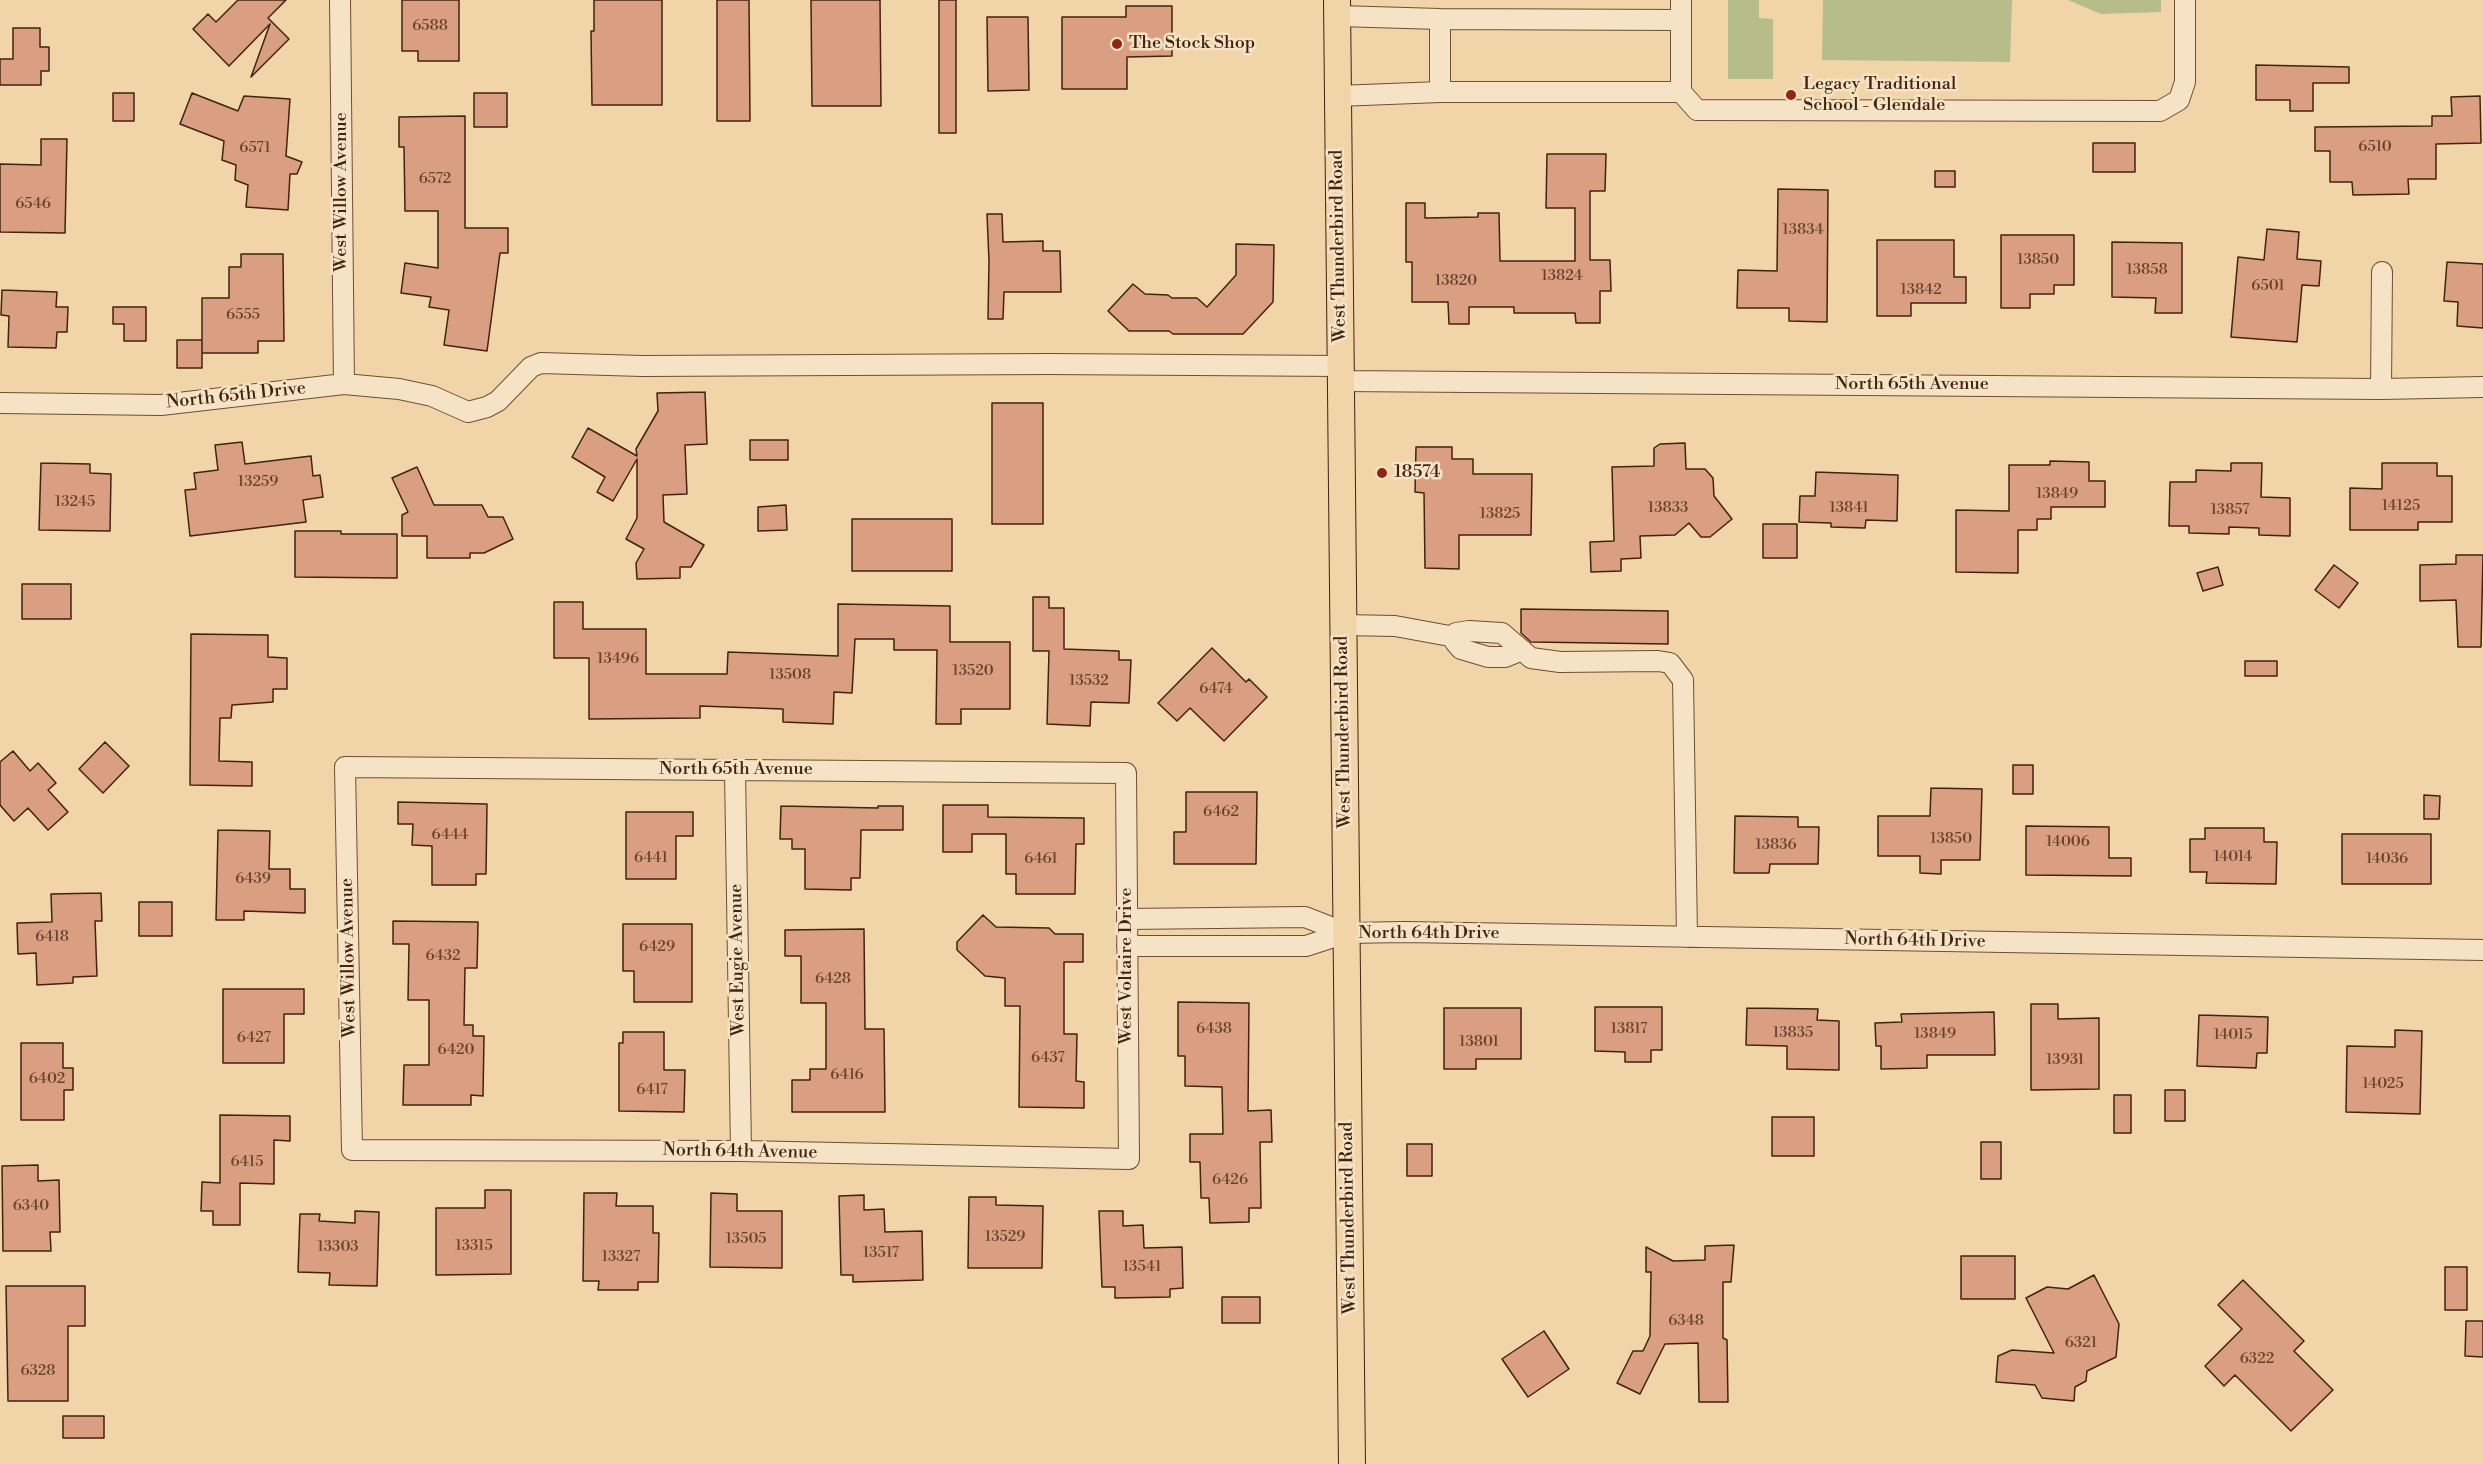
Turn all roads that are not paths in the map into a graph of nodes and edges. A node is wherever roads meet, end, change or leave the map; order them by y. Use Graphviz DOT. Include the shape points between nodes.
graph roads {
  1 [pos="340,0"];
  2 [pos="1681,0"];
  3 [pos="2185,0"];
  4 [pos="1337,8"];
  5 [pos="1440,19"];
  6 [pos="1680,20"];
  7 [pos="1440,92"];
  8 [pos="1681,92"];
  9 [pos="1338,96"];
  10 [pos="2382,272"];
  11 [pos="1341,374"];
  12 [pos="344,384"];
  13 [pos="2483,387"];
  14 [pos="2380,389"];
  15 [pos="0,403"];
  16 [pos="468,412"];
  17 [pos="1343,624"];
  18 [pos="345,767"];
  19 [pos="735,770"];
  20 [pos="1126,773"];
  21 [pos="1219,918"];
  22 [pos="1127,919"];
  23 [pos="1346,933"];
  24 [pos="1687,937"];
  25 [pos="1127,946"];
  26 [pos="1219,946"];
  27 [pos="2483,950"];
  28 [pos="352,1150"];
  29 [pos="741,1151"];
  30 [pos="1129,1159"];
  31 [pos="1352,1464"];
  1 -- 12 [label="street, West Willow Avenue"];
  2 -- 6 [label="street"];
  3 -- 8 [label="street" via="2185,82 2179,100 2160,111 1697,110"];
  4 -- 5 [label="street"];
  4 -- 9 [label="main road, West Thunderbird Road"];
  5 -- 6 [label="street"];
  5 -- 7 [label="street"];
  6 -- 8 [label="street"];
  7 -- 8 [label="street"];
  7 -- 9 [label="street"];
  9 -- 11 [label="main road, West Thunderbird Road"];
  10 -- 14 [label="street"];
  11 -- 14 [label="street, North 65th Avenue"];
  11 -- 16 [label="street, North 65th Avenue" via="1048,364 541,363 531,367 498,401"];
  11 -- 17 [label="main road, West Thunderbird Road"];
  12 -- 15 [label="street, North 65th Drive" via="161,405"];
  12 -- 16 [label="street, North 65th Drive" via="432,396"];
  13 -- 14 [label="street, North 65th Avenue"];
  17 -- 23 [label="main road, West Thunderbird Road"];
  17 -- 24 [label="street" via="1395,626 1455,637 1456,633 1469,631 1502,633 1531,658 1560,662 1670,663 1683,680"];
  18 -- 19 [label="street, North 65th Avenue"];
  18 -- 28 [label="street, West Willow Avenue"];
  19 -- 20 [label="street, North 65th Avenue"];
  19 -- 29 [label="street, West Eugie Avenue"];
  20 -- 22 [label="street, West Voltaire Drive"];
  21 -- 22 [label="street, North 64th Drive"];
  21 -- 23 [label="street, North 64th Drive" via="1305,917"];
  21 -- 26 [label="street"];
  22 -- 25 [label="street, West Voltaire Drive"];
  23 -- 24 [label="street, North 64th Drive"];
  23 -- 26 [label="street, North 64th Drive" via="1306,946"];
  23 -- 31 [label="main road, West Thunderbird Road"];
  24 -- 27 [label="street, North 64th Drive"];
  25 -- 26 [label="street, North 64th Drive"];
  25 -- 30 [label="street, West Voltaire Drive"];
  28 -- 29 [label="street, North 64th Avenue"];
  29 -- 30 [label="street, North 64th Avenue"];
}
